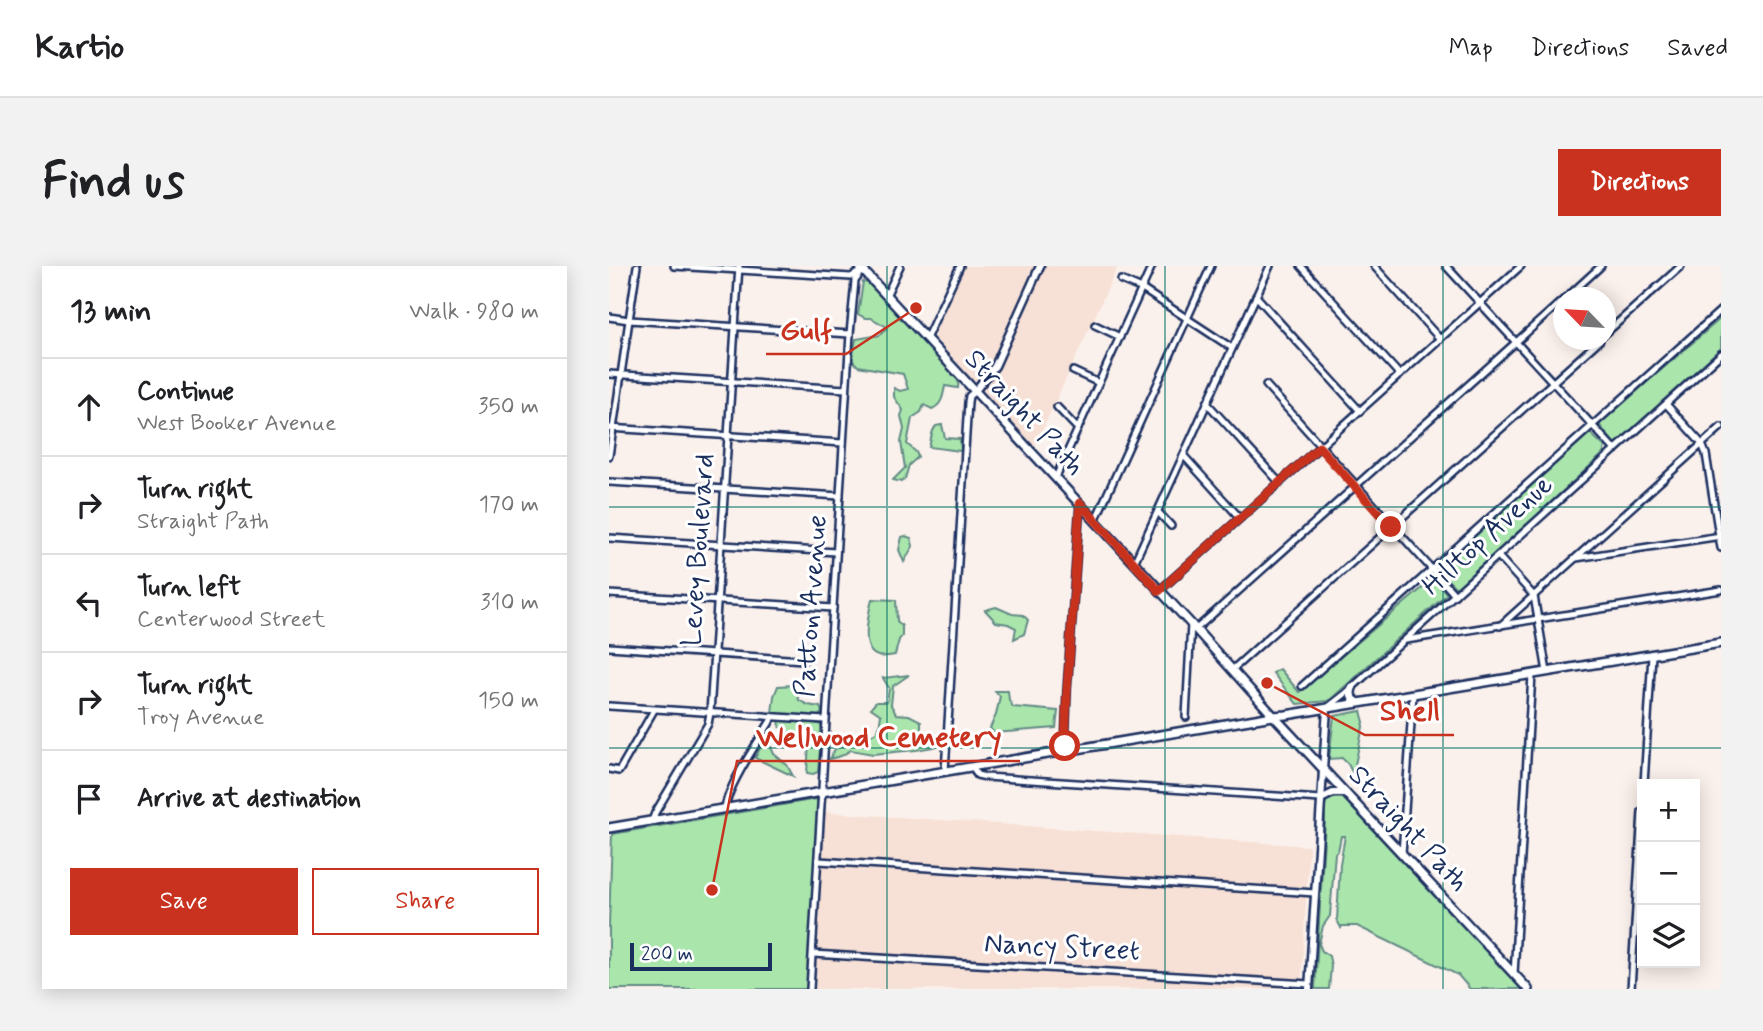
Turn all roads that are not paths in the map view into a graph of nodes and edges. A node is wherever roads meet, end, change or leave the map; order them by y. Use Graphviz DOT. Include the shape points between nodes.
graph roads {
  1 [pos="637,266"];
  2 [pos="674,266"];
  3 [pos="900,266"];
  4 [pos="960,266"];
  5 [pos="1040,266"];
  6 [pos="1152,266"];
  7 [pos="1211,266"];
  8 [pos="1270,266"];
  9 [pos="1301,266"];
  10 [pos="1374,266"];
  11 [pos="1446,266"];
  12 [pos="1520,266"];
  13 [pos="1601,266"];
  14 [pos="1681,266"];
  15 [pos="739,268"];
  16 [pos="861,268"];
  17 [pos="1121,280"];
  18 [pos="1578,287"];
  19 [pos="1142,289"];
  20 [pos="886,296"];
  21 [pos="1256,296"];
  22 [pos="1480,303"];
  23 [pos="1553,310"];
  24 [pos="1721,310"];
  25 [pos="609,317"];
  26 [pos="1187,319"];
  27 [pos="629,320"];
  28 [pos="1616,324"];
  29 [pos="1095,325"];
  30 [pos="735,326"];
  31 [pos="850,334"];
  32 [pos="1120,337"];
  33 [pos="926,339"];
  34 [pos="1440,339"];
  35 [pos="1517,342"];
  36 [pos="1232,348"];
  37 [pos="1588,350"];
  38 [pos="1721,354"];
  39 [pos="1073,371"];
  40 [pos="609,374"];
  41 [pos="1400,375"];
  42 [pos="621,376"];
  43 [pos="732,382"];
  44 [pos="1553,382"];
  45 [pos="1099,383"];
  46 [pos="1266,385"];
  47 [pos="846,389"];
  48 [pos="975,390"];
  49 [pos="1207,403"];
  50 [pos="1665,404"];
  51 [pos="1057,407"];
  52 [pos="1360,411"];
  53 [pos="1592,425"];
  54 [pos="1721,427"];
  55 [pos="611,428"];
  56 [pos="1078,429"];
  57 [pos="728,435"];
  58 [pos="843,443"];
  59 [pos="1702,444"];
  60 [pos="1319,447"];
  61 [pos="1615,450"];
  62 [pos="609,456"];
  63 [pos="1184,456"];
  64 [pos="1056,477"];
  65 [pos="609,482"];
  66 [pos="1280,483"];
  67 [pos="1356,486"];
  68 [pos="724,489"];
  69 [pos="840,496"];
  70 [pos="1080,503"];
  71 [pos="1158,512"];
  72 [pos="1240,518"];
  73 [pos="1095,521"];
  74 [pos="1171,526"];
  75 [pos="1391,527"];
  76 [pos="1720,536"];
  77 [pos="609,538"];
  78 [pos="721,545"];
  79 [pos="1721,548"];
  80 [pos="836,552"];
  81 [pos="1498,556"];
  82 [pos="1576,558"];
  83 [pos="1134,563"];
  84 [pos="1431,570"];
  85 [pos="1721,590"];
  86 [pos="1159,591"];
  87 [pos="609,594"];
  88 [pos="1455,595"];
  89 [pos="1534,596"];
  90 [pos="717,601"];
  91 [pos="833,608"];
  92 [pos="1539,619"];
  93 [pos="1500,626"];
  94 [pos="1193,627"];
  95 [pos="1404,640"];
  96 [pos="1721,643"];
  97 [pos="609,648"];
  98 [pos="713,654"];
  99 [pos="1652,655"];
  100 [pos="804,660"];
  101 [pos="1232,670"];
  102 [pos="1547,672"];
  103 [pos="1532,675"];
  104 [pos="1302,687"];
  105 [pos="1352,688"];
  106 [pos="1413,694"];
  107 [pos="1357,702"];
  108 [pos="609,706"];
  109 [pos="1327,708"];
  110 [pos="654,710"];
  111 [pos="710,713"];
  112 [pos="1273,716"];
  113 [pos="773,717"];
  114 [pos="1186,717"];
  115 [pos="825,720"];
  116 [pos="1065,751"];
  117 [pos="973,767"];
  118 [pos="1322,767"];
  119 [pos="609,769"];
  120 [pos="945,771"];
  121 [pos="1644,779"];
  122 [pos="822,792"];
  123 [pos="1346,793"];
  124 [pos="1321,799"];
  125 [pos="725,809"];
  126 [pos="652,821"];
  127 [pos="609,828"];
  128 [pos="1640,842"];
  129 [pos="1402,853"];
  130 [pos="819,861"];
  131 [pos="1315,893"];
  132 [pos="813,954"];
  133 [pos="1514,974"];
  134 [pos="1309,987"];
  135 [pos="810,989"];
  136 [pos="1528,989"];
  137 [pos="1631,989"];
  1 -- 27 [label="street"];
  2 -- 15 [label="street"];
  3 -- 20 [label="street"];
  4 -- 33 [label="street"];
  5 -- 48 [label="street" via="995,366"];
  6 -- 19 [label="street"];
  7 -- 26 [label="street"];
  8 -- 21 [label="street"];
  9 -- 41 [label="street"];
  10 -- 34 [label="street"];
  11 -- 22 [label="street"];
  12 -- 22 [label="street"];
  13 -- 18 [label="street"];
  14 -- 28 [label="street"];
  15 -- 16 [label="street" via="851,277"];
  15 -- 30 [label="street, Levey Boulevard"];
  16 -- 20 [label="main road, Straight Path"];
  16 -- 31 [label="street, Patton Avenue" via="855,281"];
  17 -- 19 [label="street"];
  19 -- 26 [label="street"];
  19 -- 32 [label="street"];
  20 -- 33 [label="main road, Straight Path"];
  21 -- 36 [label="street"];
  21 -- 52 [label="street"];
  22 -- 34 [label="street"];
  22 -- 35 [label="street"];
  23 -- 35 [label="street"];
  24 -- 53 [label="street"];
  25 -- 27 [label="street"];
  26 -- 36 [label="street"];
  26 -- 73 [label="street"];
  27 -- 30 [label="street"];
  27 -- 42 [label="street"];
  29 -- 32 [label="street"];
  30 -- 31 [label="street"];
  30 -- 43 [label="street, Levey Boulevard"];
  31 -- 47 [label="street, Patton Avenue"];
  32 -- 45 [label="street"];
  33 -- 48 [label="main road, Straight Path"];
  34 -- 41 [label="street"];
  35 -- 44 [label="street"];
  35 -- 67 [label="street"];
  36 -- 49 [label="street"];
  37 -- 44 [label="street"];
  38 -- 50 [label="street, Hilltop Avenue"];
  39 -- 45 [label="street"];
  40 -- 42 [label="street"];
  41 -- 52 [label="street"];
  42 -- 43 [label="street"];
  42 -- 55 [label="street"];
  43 -- 47 [label="street"];
  43 -- 57 [label="street, Levey Boulevard"];
  44 -- 53 [label="street"];
  44 -- 75 [label="street"];
  45 -- 56 [label="street"];
  46 -- 60 [label="street"];
  47 -- 58 [label="street, Patton Avenue"];
  48 -- 64 [label="main road, Straight Path"];
  48 -- 120 [label="street" via="968,402"];
  49 -- 63 [label="street"];
  49 -- 66 [label="street"];
  50 -- 59 [label="street"];
  50 -- 61 [label="street, Hilltop Avenue"];
  51 -- 56 [label="street"];
  52 -- 60 [label="street"];
  53 -- 61 [label="street"];
  53 -- 84 [label="street"];
  54 -- 59 [label="street"];
  55 -- 57 [label="street"];
  55 -- 62 [label="street"];
  56 -- 64 [label="street"];
  57 -- 58 [label="street"];
  57 -- 68 [label="street, Levey Boulevard"];
  58 -- 69 [label="street, Patton Avenue"];
  59 -- 76 [label="street"];
  59 -- 82 [label="street"];
  60 -- 66 [label="street"];
  60 -- 67 [label="street"];
  61 -- 81 [label="street, Hilltop Avenue"];
  63 -- 71 [label="street"];
  63 -- 72 [label="street"];
  64 -- 70 [label="main road, Straight Path"];
  65 -- 68 [label="street"];
  66 -- 72 [label="street"];
  67 -- 75 [label="street"];
  67 -- 94 [label="street"];
  68 -- 69 [label="street"];
  68 -- 78 [label="street, Levey Boulevard"];
  69 -- 80 [label="street, Patton Avenue"];
  70 -- 73 [label="main road, Straight Path"];
  70 -- 116 [label="street"];
  71 -- 74 [label="street"];
  71 -- 83 [label="street"];
  72 -- 86 [label="street"];
  73 -- 83 [label="main road, Straight Path"];
  75 -- 84 [label="street"];
  75 -- 101 [label="street"];
  76 -- 79 [label="street"];
  76 -- 82 [label="street"];
  77 -- 78 [label="street"];
  78 -- 80 [label="street"];
  78 -- 90 [label="street, Levey Boulevard"];
  80 -- 91 [label="street, Patton Avenue"];
  81 -- 88 [label="street, Hilltop Avenue"];
  81 -- 89 [label="street"];
  82 -- 89 [label="street"];
  83 -- 86 [label="main road, Straight Path"];
  84 -- 88 [label="street"];
  84 -- 104 [label="street"];
  85 -- 92 [label="street"];
  86 -- 94 [label="main road, Straight Path"];
  87 -- 90 [label="street"];
  88 -- 95 [label="street, Hilltop Avenue"];
  89 -- 92 [label="street"];
  89 -- 93 [label="street"];
  90 -- 91 [label="street"];
  90 -- 98 [label="street, Levey Boulevard"];
  91 -- 115 [label="street, Patton Avenue"];
  92 -- 93 [label="street"];
  92 -- 102 [label="street"];
  93 -- 95 [label="street"];
  94 -- 101 [label="main road, Straight Path"];
  94 -- 114 [label="street"];
  95 -- 105 [label="street, Hilltop Avenue"];
  96 -- 99 [label="main road"];
  97 -- 98 [label="street"];
  98 -- 100 [label="street"];
  98 -- 111 [label="street, Levey Boulevard"];
  99 -- 102 [label="main road"];
  99 -- 121 [label="street"];
  101 -- 112 [label="main road, Straight Path"];
  102 -- 103 [label="main road"];
  103 -- 106 [label="main road"];
  103 -- 133 [label="street"];
  105 -- 107 [label="main road" via="1350,694"];
  105 -- 109 [label="street, Hilltop Avenue"];
  106 -- 107 [label="main road"];
  106 -- 129 [label="street"];
  107 -- 109 [label="main road"];
  108 -- 110 [label="street"];
  109 -- 112 [label="main road"];
  109 -- 118 [label="street"];
  110 -- 111 [label="street"];
  110 -- 119 [label="street" via="619,771"];
  111 -- 113 [label="street"];
  111 -- 126 [label="street, Levey Boulevard"];
  112 -- 116 [label="main road"];
  112 -- 118 [label="main road, Straight Path"];
  113 -- 115 [label="street"];
  113 -- 125 [label="street" via="732,788"];
  115 -- 122 [label="street, Patton Avenue"];
  116 -- 117 [label="main road"];
  117 -- 120 [label="main road"];
  117 -- 124 [label="street" via="977,775 986,777"];
  118 -- 123 [label="main road, Straight Path"];
  118 -- 124 [label="street"];
  120 -- 122 [label="main road"];
  122 -- 125 [label="main road"];
  122 -- 130 [label="street, Patton Avenue"];
  123 -- 124 [label="street"];
  123 -- 129 [label="main road, Straight Path"];
  124 -- 131 [label="street"];
  125 -- 126 [label="main road"];
  126 -- 127 [label="main road"];
  128 -- 137 [label="street"];
  129 -- 133 [label="main road, Straight Path"];
  130 -- 131 [label="street"];
  130 -- 132 [label="street, Patton Avenue"];
  131 -- 134 [label="street"];
  132 -- 134 [label="street, Nancy Street"];
  132 -- 135 [label="street, Patton Avenue"];
  133 -- 136 [label="main road, Straight Path"];
}
